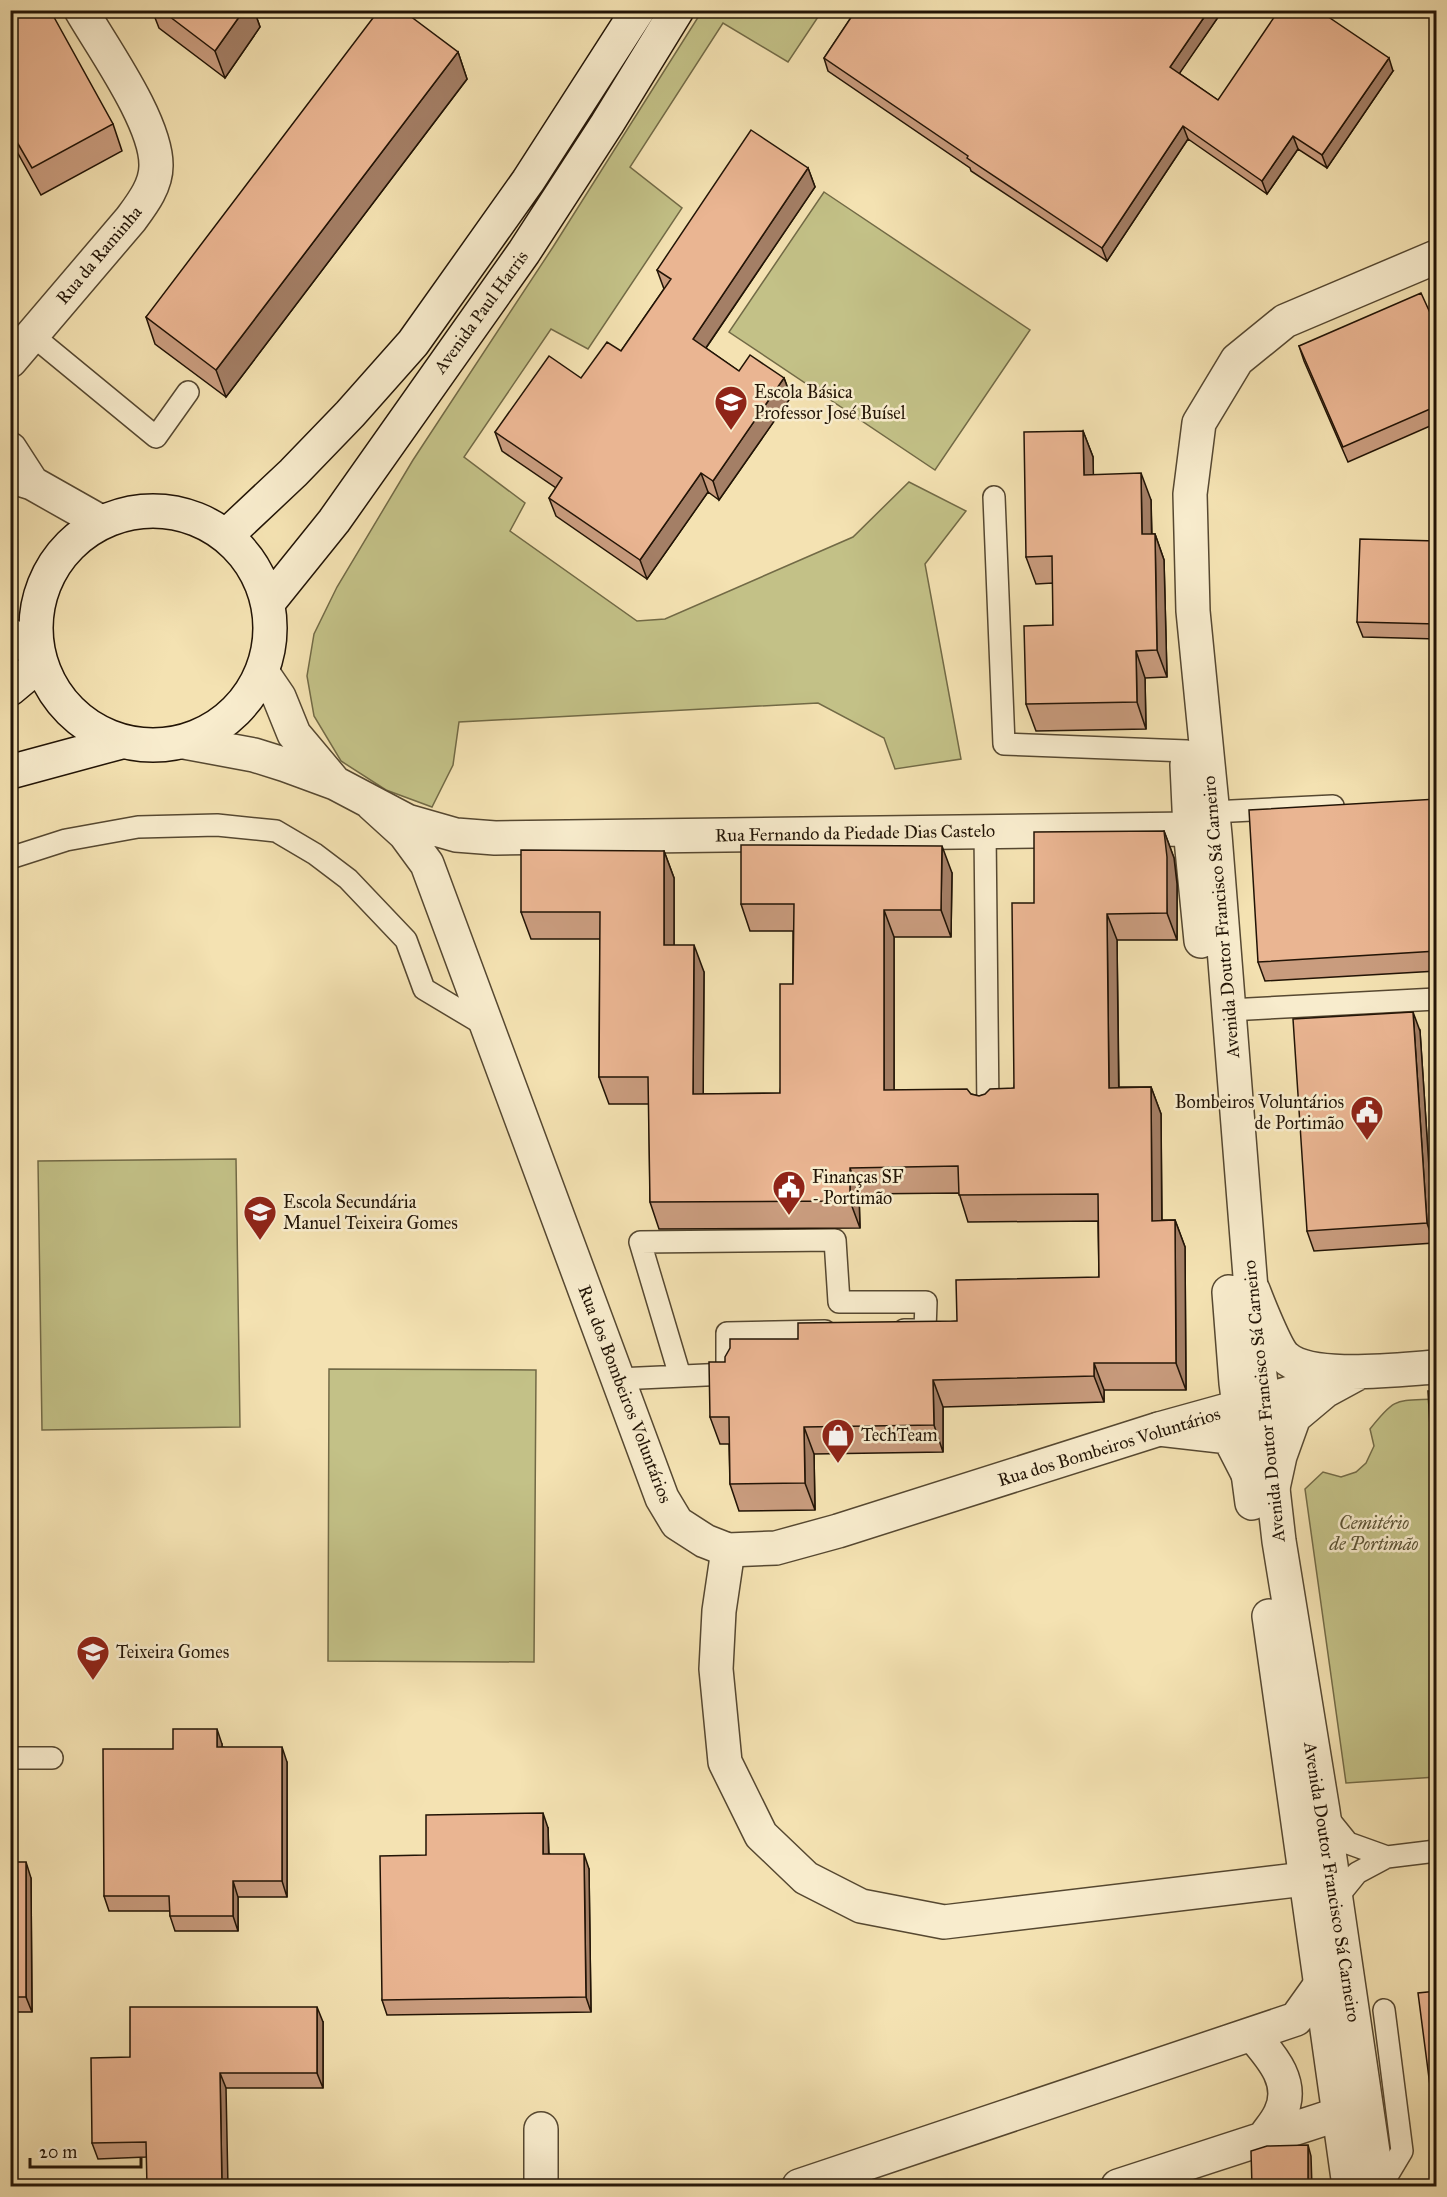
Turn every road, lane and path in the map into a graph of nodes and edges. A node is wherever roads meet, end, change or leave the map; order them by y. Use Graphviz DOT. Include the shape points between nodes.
graph roads {
  1 [pos="81,10"];
  2 [pos="638,10"];
  3 [pos="677,10"];
  4 [pos="1437,257"];
  5 [pos="33,335"];
  6 [pos="10,361"];
  7 [pos="188,392"];
  8 [pos="10,449"];
  9 [pos="22,479"];
  10 [pos="994,497"];
  11 [pos="101,522"];
  12 [pos="226,536"];
  13 [pos="268,603"];
  14 [pos="1193,611"];
  15 [pos="29,649"];
  16 [pos="262,672"];
  17 [pos="10,689"];
  18 [pos="121,742"];
  19 [pos="184,742"];
  20 [pos="1186,751"];
  21 [pos="10,771"];
  22 [pos="335,783"];
  23 [pos="372,804"];
  24 [pos="1354,805"];
  25 [pos="1205,825"];
  26 [pos="985,831"];
  27 [pos="495,838"];
  28 [pos="10,858"];
  29 [pos="449,927"];
  30 [pos="1437,999"];
  31 [pos="1229,1010"];
  32 [pos="486,1026"];
  33 [pos="988,1110"];
  34 [pos="1250,1282"];
  35 [pos="890,1330"];
  36 [pos="843,1331"];
  37 [pos="1437,1367"];
  38 [pos="1359,1372"];
  39 [pos="680,1376"];
  40 [pos="618,1379"];
  41 [pos="1251,1404"];
  42 [pos="1159,1430"];
  43 [pos="1261,1481"];
  44 [pos="728,1550"];
  45 [pos="10,1758"];
  46 [pos="52,1758"];
  47 [pos="1323,1811"];
  48 [pos="1437,1851"];
  49 [pos="1387,1857"];
  50 [pos="1305,1879"];
  51 [pos="1335,1900"];
  52 [pos="1321,1984"];
  53 [pos="1384,2010"];
  54 [pos="1252,2034"];
  55 [pos="1339,2114"];
  56 [pos="541,2128"];
  57 [pos="1264,2138"];
  58 [pos="541,2187"];
  59 [pos="799,2187"];
  60 [pos="1118,2187"];
  61 [pos="1349,2187"];
  62 [pos="1379,2187"];
  1 -- 5 [label="street, Rua da Raminha" via="140,109 150,133 156,166 149,194 131,219"];
  2 -- 12 [label="street, Avenida Paul Harris" via="522,190 413,343 293,473"];
  3 -- 13 [label="street, Avenida Paul Harris" via="524,252 334,521"];
  4 -- 14 [label="street, Avenida Doutor Francisco Sá Carneiro" via="1285,321 1237,360 1199,423 1190,494"];
  5 -- 6 [label="street, Rua da Raminha"];
  5 -- 7 [label="lane" via="156,436"];
  8 -- 9 [label="street"];
  9 -- 11 [label="street"];
  10 -- 20 [label="lane" via="1004,744"];
  11 -- 12 [label="street" via="126,514 178,513"];
  11 -- 15 [label="street" via="78,537 46,578"];
  12 -- 13 [label="street" via="259,577"];
  13 -- 16 [label="street" via="270,638"];
  14 -- 20 [label="street, Avenida Doutor Francisco Sá Carneiro"];
  14 -- 25 [label="street, Avenida Doutor Francisco Sá Carneiro"];
  15 -- 17 [label="street"];
  15 -- 18 [label="street" via="67,710 92,729"];
  16 -- 19 [label="street" via="239,708 223,723"];
  16 -- 22 [label="street" via="279,697 294,734"];
  18 -- 19 [label="street"];
  18 -- 21 [label="street"];
  19 -- 22 [label="street" via="254,755"];
  20 -- 25 [label="street, Avenida Doutor Francisco Sá Carneiro"];
  22 -- 23 [label="street"];
  23 -- 27 [label="street, Rua Fernando da Piedade Dias Castelo" via="407,821 456,836"];
  23 -- 29 [label="street, Rua dos Bombeiros Voluntários" via="405,834 426,864"];
  24 -- 25 [label="lane"];
  25 -- 26 [label="street, Rua Fernando da Piedade Dias Castelo"];
  25 -- 31 [label="street, Avenida Doutor Francisco Sá Carneiro"];
  25 -- 41 [label="street, Avenida Doutor Francisco Sá Carneiro" via="1208,1013 1236,1383"];
  26 -- 27 [label="street, Rua Fernando da Piedade Dias Castelo"];
  26 -- 33 [label="lane"];
  27 -- 29 [label="street" via="459,853 447,870"];
  28 -- 32 [label="lane" via="66,840 138,827 217,825 276,831 348,879 406,940 424,989"];
  29 -- 32 [label="street, Rua dos Bombeiros Voluntários"];
  30 -- 31 [label="lane"];
  31 -- 34 [label="street, Avenida Doutor Francisco Sá Carneiro"];
  32 -- 40 [label="street, Rua dos Bombeiros Voluntários"];
  34 -- 38 [label="street" via="1285,1357 1311,1369"];
  34 -- 41 [label="street, Avenida Doutor Francisco Sá Carneiro"];
  35 -- 39 [label="lane" via="925,1330 926,1302 839,1302 835,1240 640,1242"];
  36 -- 39 [label="lane" via="727,1333 727,1374"];
  37 -- 38 [label="street"];
  38 -- 41 [label="street, Rua dos Bombeiros Voluntários"];
  38 -- 43 [label="street" via="1325,1391 1294,1417 1280,1456"];
  39 -- 40 [label="lane"];
  40 -- 44 [label="street, Rua dos Bombeiros Voluntários" via="662,1498 677,1523"];
  41 -- 42 [label="street, Rua dos Bombeiros Voluntários"];
  41 -- 43 [label="street, Avenida Doutor Francisco Sá Carneiro"];
  42 -- 43 [label="street" via="1229,1437"];
  42 -- 44 [label="street, Rua dos Bombeiros Voluntários" via="838,1531 776,1548"];
  43 -- 47 [label="street, Avenida Doutor Francisco Sá Carneiro" via="1279,1541"];
  43 -- 50 [label="street, Avenida Doutor Francisco Sá Carneiro"];
  44 -- 50 [label="street" via="716,1669 725,1762 761,1835 806,1878 861,1906 944,1922"];
  45 -- 46 [label="lane"];
  47 -- 49 [label="lane" via="1348,1843"];
  47 -- 51 [label="street, Avenida Doutor Francisco Sá Carneiro"];
  48 -- 49 [label="lane"];
  49 -- 51 [label="lane" via="1357,1873"];
  50 -- 52 [label="street, Avenida Doutor Francisco Sá Carneiro"];
  51 -- 62 [label="street, Avenida Doutor Francisco Sá Carneiro"];
  52 -- 54 [label="street" via="1296,2019"];
  52 -- 55 [label="street, Avenida Doutor Francisco Sá Carneiro"];
  53 -- 62 [label="lane" via="1402,2151"];
  54 -- 57 [label="street" via="1280,2070 1286,2089 1281,2113"];
  54 -- 59 [label="street"];
  55 -- 57 [label="street"];
  55 -- 61 [label="street, Avenida Doutor Francisco Sá Carneiro"];
  56 -- 58 [label="street"];
  57 -- 60 [label="street"];
}
